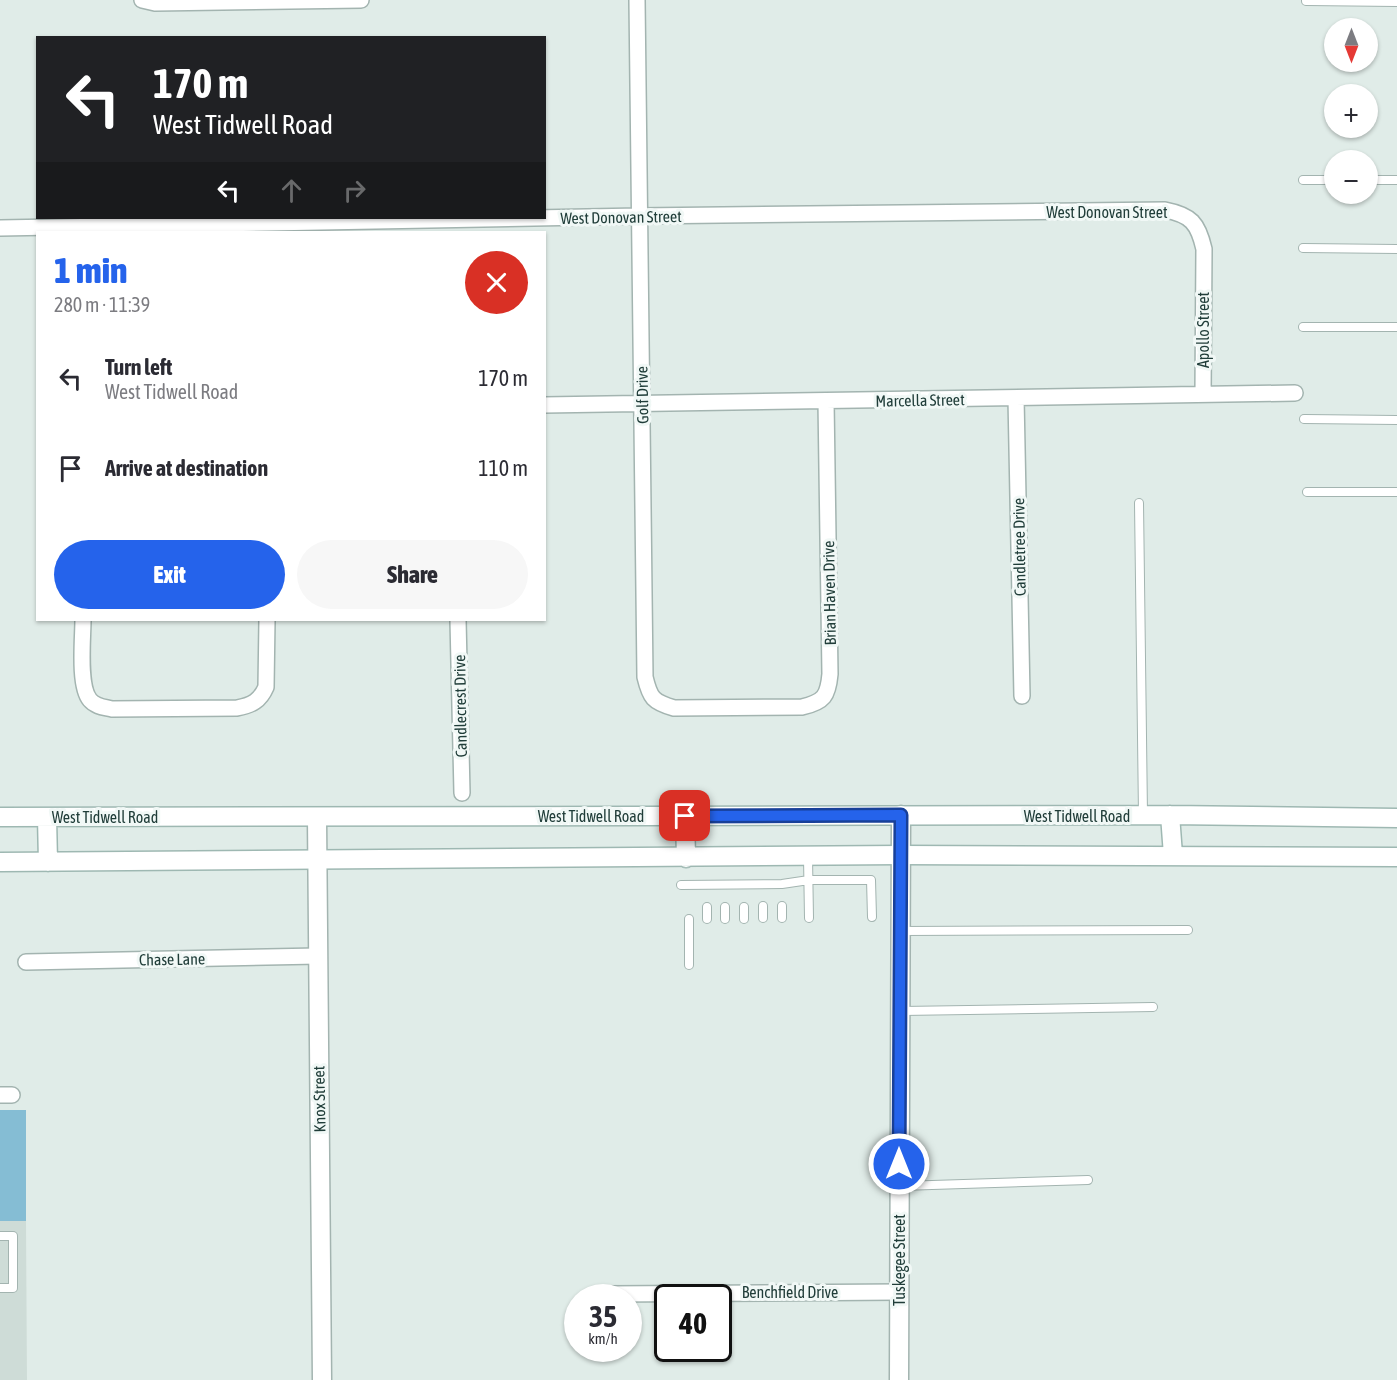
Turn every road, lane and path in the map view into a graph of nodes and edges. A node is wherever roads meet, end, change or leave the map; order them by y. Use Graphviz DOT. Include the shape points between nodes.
graph roads {
  1 [pos="142,0"];
  2 [pos="361,0"];
  3 [pos="637,0"];
  4 [pos="1306,1"];
  5 [pos="1359,1"];
  6 [pos="1397,2"];
  7 [pos="1304,180"];
  8 [pos="1324,180"];
  9 [pos="1378,180"];
  10 [pos="1397,180"];
  11 [pos="639,216"];
  12 [pos="546,218"];
  13 [pos="518,219"];
  14 [pos="0,228"];
  15 [pos="76,230"];
  16 [pos="1303,248"];
  17 [pos="1397,249"];
  18 [pos="1203,266"];
  19 [pos="1304,327"];
  20 [pos="1397,327"];
  21 [pos="1295,393"];
  22 [pos="1203,394"];
  23 [pos="1016,398"];
  24 [pos="826,401"];
  25 [pos="642,404"];
  26 [pos="546,405"];
  27 [pos="1304,419"];
  28 [pos="1397,420"];
  29 [pos="1307,492"];
  30 [pos="1397,492"];
  31 [pos="1139,503"];
  32 [pos="83,621"];
  33 [pos="267,621"];
  34 [pos="458,621"];
  35 [pos="1022,696"];
  36 [pos="741,707"];
  37 [pos="462,793"];
  38 [pos="901,815"];
  39 [pos="1170,815"];
  40 [pos="685,816"];
  41 [pos="1143,816"];
  42 [pos="0,817"];
  43 [pos="47,817"];
  44 [pos="316,818"];
  45 [pos="1397,818"];
  46 [pos="901,855"];
  47 [pos="1173,855"];
  48 [pos="808,856"];
  49 [pos="1397,857"];
  50 [pos="686,858"];
  51 [pos="317,860"];
  52 [pos="0,862"];
  53 [pos="48,862"];
  54 [pos="808,880"];
  55 [pos="681,885"];
  56 [pos="706,885"];
  57 [pos="707,894"];
  58 [pos="763,906"];
  59 [pos="782,906"];
  60 [pos="707,907"];
  61 [pos="725,907"];
  62 [pos="744,907"];
  63 [pos="872,917"];
  64 [pos="763,918"];
  65 [pos="782,918"];
  66 [pos="808,918"];
  67 [pos="689,919"];
  68 [pos="707,919"];
  69 [pos="725,919"];
  70 [pos="744,919"];
  71 [pos="1188,930"];
  72 [pos="901,931"];
  73 [pos="318,956"];
  74 [pos="26,962"];
  75 [pos="689,965"];
  76 [pos="1153,1007"];
  77 [pos="900,1011"];
  78 [pos="1088,1180"];
  79 [pos="899,1186"];
  80 [pos="0,1236"];
  81 [pos="0,1288"];
  82 [pos="898,1292"];
  83 [pos="642,1294"];
  84 [pos="322,1380"];
  85 [pos="899,1380"];
  1 -- 2 [label="street"];
  3 -- 11 [label="street, Golf Drive"];
  4 -- 5 [label="lane"];
  5 -- 6 [label="lane"];
  7 -- 8 [label="lane"];
  9 -- 10 [label="lane"];
  11 -- 12 [label="street, West Donovan Street"];
  11 -- 18 [label="street, West Donovan Street" via="1165,210 1181,213 1192,221 1200,234"];
  11 -- 25 [label="street, Golf Drive"];
  13 -- 15 [label="street, West Donovan Street"];
  14 -- 15 [label="street, West Donovan Street"];
  16 -- 17 [label="lane"];
  18 -- 22 [label="street, Apollo Street"];
  19 -- 20 [label="lane"];
  21 -- 22 [label="street, Marcella Street"];
  22 -- 23 [label="street, Marcella Street"];
  23 -- 24 [label="street, Marcella Street"];
  23 -- 35 [label="street, Candletree Drive"];
  24 -- 25 [label="street, Marcella Street"];
  24 -- 36 [label="street, Brian Haven Drive" via="829,687 815,704"];
  25 -- 26 [label="street, Marcella Street"];
  25 -- 36 [label="street, Golf Drive" via="645,677 649,694 674,708"];
  27 -- 28 [label="lane"];
  29 -- 30 [label="lane"];
  31 -- 41 [label="lane"];
  32 -- 33 [label="street" via="84,680 89,700 112,709 252,705 266,687"];
  34 -- 37 [label="street, Candlecrest Drive"];
  38 -- 40 [label="main road, West Tidwell Road"];
  38 -- 41 [label="main road, West Tidwell Road"];
  38 -- 46 [label="main road, Tuskegee Street"];
  39 -- 41 [label="main road, West Tidwell Road"];
  39 -- 45 [label="main road, West Tidwell Road"];
  39 -- 47 [label="main road"];
  40 -- 44 [label="main road, West Tidwell Road"];
  40 -- 50 [label="main road"];
  42 -- 43 [label="main road, West Tidwell Road"];
  43 -- 44 [label="main road, West Tidwell Road"];
  43 -- 53 [label="main road"];
  44 -- 51 [label="main road, Knox Street"];
  46 -- 47 [label="main road"];
  46 -- 48 [label="main road"];
  46 -- 72 [label="main road, Tuskegee Street"];
  47 -- 49 [label="main road"];
  48 -- 50 [label="main road"];
  48 -- 54 [label="lane"];
  50 -- 51 [label="main road"];
  51 -- 53 [label="main road"];
  51 -- 73 [label="main road, Knox Street"];
  52 -- 53 [label="main road"];
  54 -- 56 [label="lane" via="782,888"];
  54 -- 63 [label="lane" via="871,880"];
  54 -- 66 [label="lane"];
  55 -- 56 [label="lane"];
  56 -- 57 [label="lane"];
  58 -- 64 [label="lane"];
  59 -- 65 [label="lane"];
  60 -- 68 [label="lane"];
  61 -- 69 [label="lane"];
  62 -- 70 [label="lane"];
  67 -- 75 [label="lane"];
  71 -- 72 [label="lane"];
  72 -- 77 [label="main road, Tuskegee Street"];
  73 -- 74 [label="street, Chase Lane"];
  73 -- 84 [label="main road, Knox Street"];
  76 -- 77 [label="lane"];
  77 -- 79 [label="main road, Tuskegee Street"];
  78 -- 79 [label="lane"];
  79 -- 82 [label="main road, Tuskegee Street"];
  80 -- 81 [label="lane" via="13,1236 13,1288"];
  82 -- 83 [label="street, Benchfield Drive"];
  82 -- 85 [label="main road, Tuskegee Street"];
}
